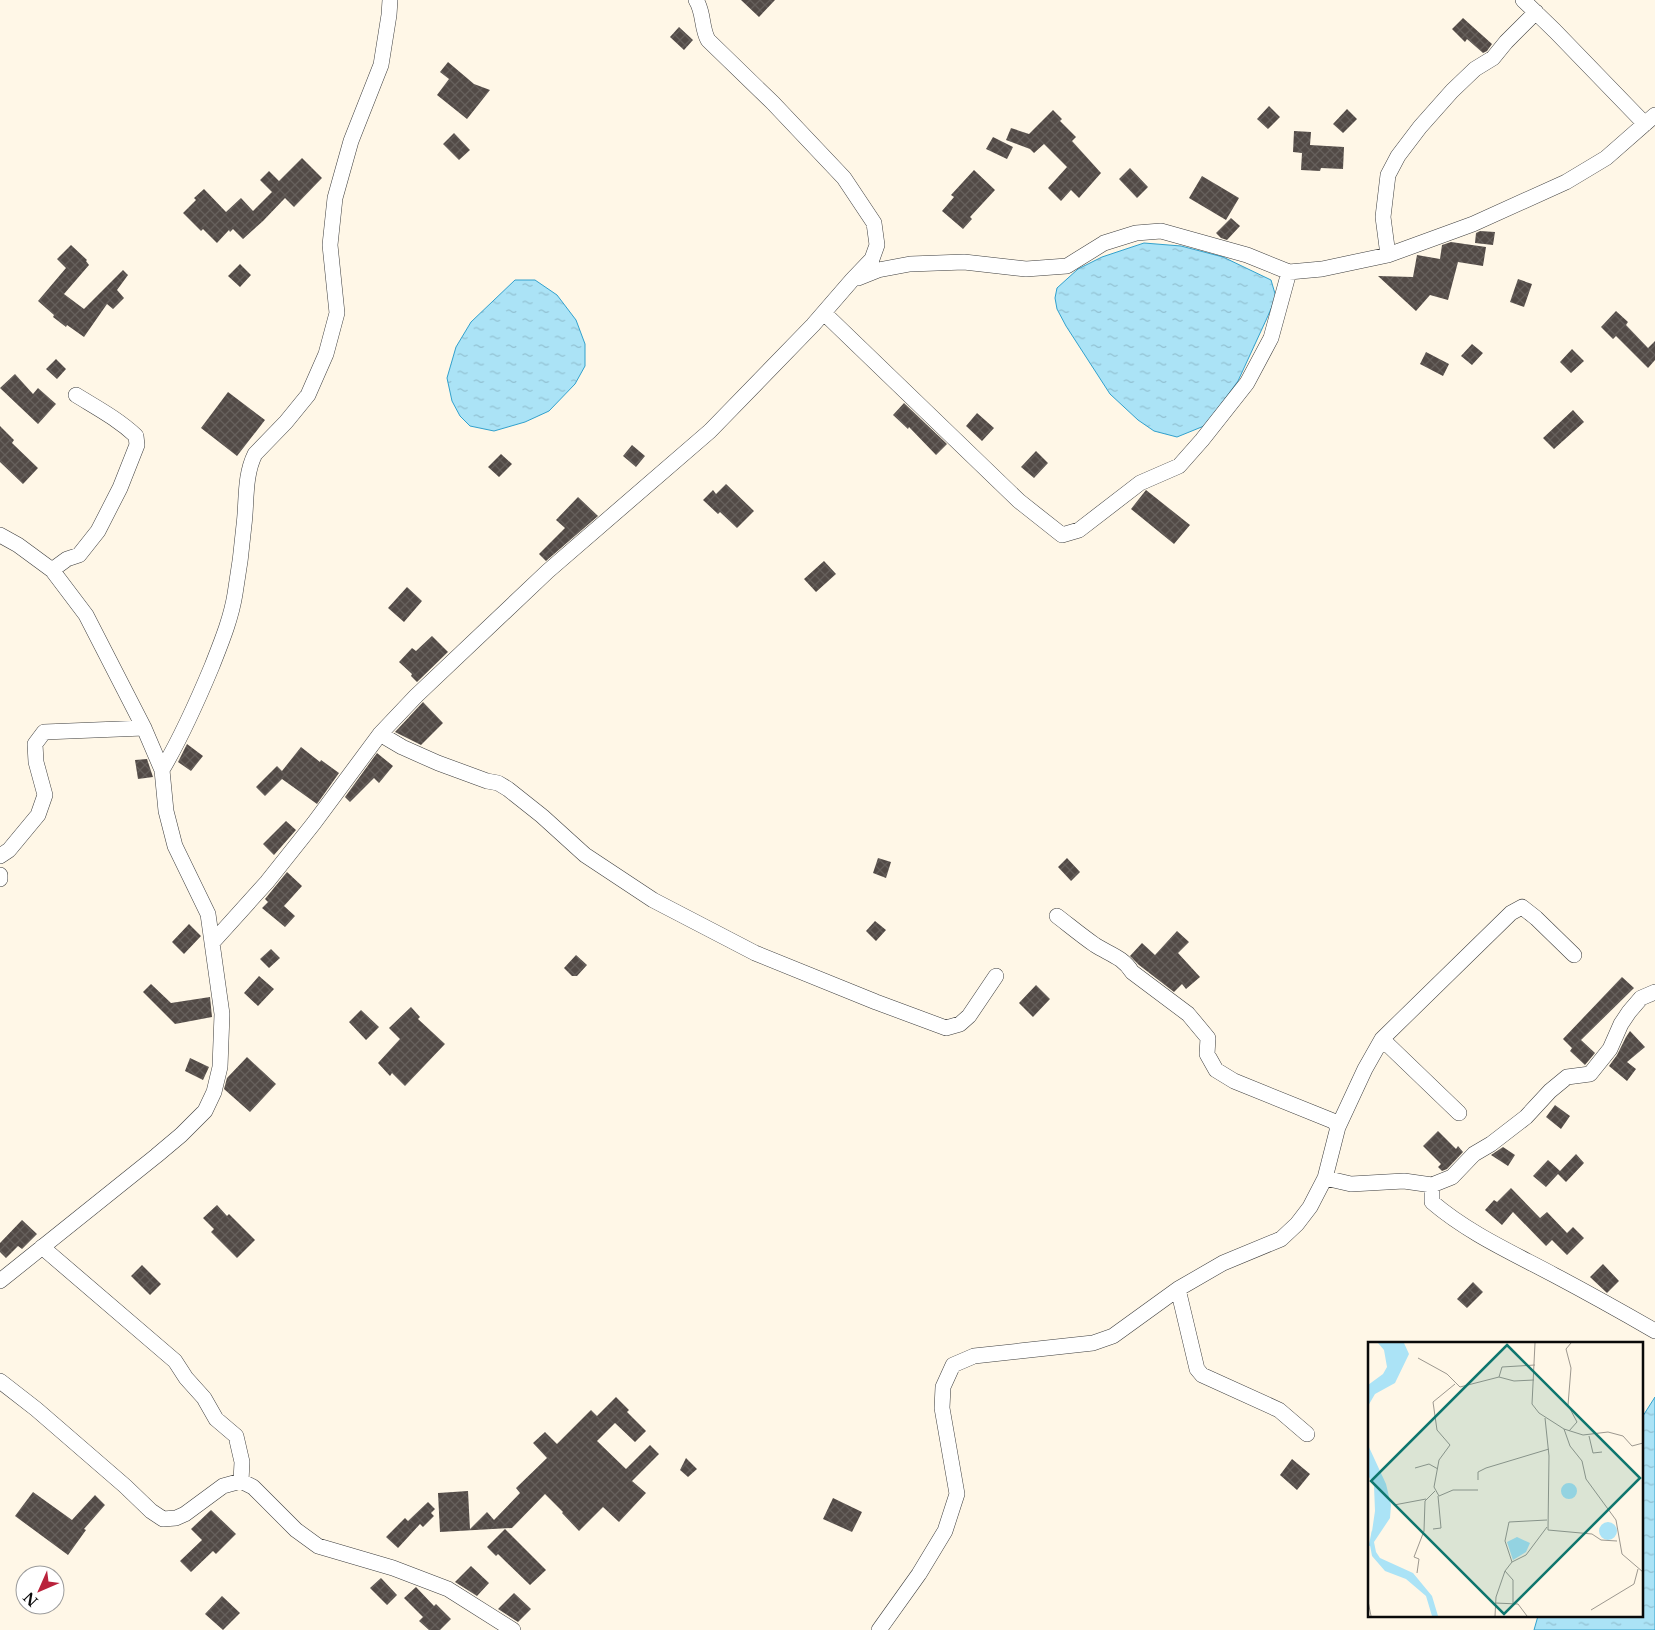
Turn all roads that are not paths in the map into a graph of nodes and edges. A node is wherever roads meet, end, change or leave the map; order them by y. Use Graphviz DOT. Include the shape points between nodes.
graph roads {
  1 [pos="390,0"];
  2 [pos="696,0"];
  3 [pos="1523,0"];
  4 [pos="1536,12"];
  5 [pos="1650,120"];
  6 [pos="1388,255"];
  7 [pos="1289,272"];
  8 [pos="852,280"];
  9 [pos="824,313"];
  10 [pos="76,395"];
  11 [pos="0,535"];
  12 [pos="52,570"];
  13 [pos="144,728"];
  14 [pos="380,734"];
  15 [pos="162,770"];
  16 [pos="0,856"];
  17 [pos="0,874"];
  18 [pos="0,879"];
  19 [pos="1057,916"];
  20 [pos="212,944"];
  21 [pos="1574,955"];
  22 [pos="996,976"];
  23 [pos="1655,992"];
  24 [pos="1382,1039"];
  25 [pos="1459,1113"];
  26 [pos="1338,1127"];
  27 [pos="1325,1178"];
  28 [pos="1432,1185"];
  29 [pos="42,1247"];
  30 [pos="0,1281"];
  31 [pos="1178,1289"];
  32 [pos="1655,1331"];
  33 [pos="0,1381"];
  34 [pos="1308,1434"];
  35 [pos="241,1481"];
  36 [pos="513,1630"];
  37 [pos="879,1630"];
  1 -- 15 [label="street" via="381,65 351,141 335,198 330,244 337,313 326,354 308,395 252,460 235,594 227,628 195,707"];
  2 -- 8 [label="street" via="708,40 844,178 874,223 877,245 872,259"];
  3 -- 4 [label="street"];
  4 -- 5 [label="street"];
  4 -- 6 [label="street" via="1493,58 1475,69 1452,91 1398,156 1388,175 1383,217"];
  5 -- 6 [label="street" via="1606,158 1566,182 1474,224"];
  6 -- 7 [label="street" via="1322,269"];
  7 -- 8 [label="street" via="1247,255 1161,231 1136,233 1104,243 1067,266 1026,269 964,262 910,264 878,270"];
  7 -- 9 [label="street" via="1271,338 1247,383 1202,440 1179,466 1140,483 1079,530 1062,535 1012,494"];
  8 -- 9 [label="street"];
  9 -- 14 [label="street" via="710,431 548,571 437,675"];
  10 -- 12 [label="street" via="130,430 136,436 137,445 98,531 79,555"];
  11 -- 12 [label="street"];
  12 -- 13 [label="street" via="86,615"];
  13 -- 15 [label="street"];
  13 -- 16 [label="street" via="44,732 35,744 45,795 38,815 9,850"];
  14 -- 20 [label="street" via="279,867"];
  14 -- 22 [label="street" via="438,763 508,789 585,855 653,900 755,953 876,1002 946,1028 960,1024 969,1016"];
  15 -- 20 [label="street" via="166,811 175,846 208,914"];
  17 -- 18 [label="street"];
  19 -- 26 [label="street" via="1096,946 1127,964 1137,976 1188,1014 1208,1038 1207,1054 1216,1070 1242,1085 1333,1121"];
  20 -- 29 [label="street" via="222,1014 221,1058 214,1092 206,1111 162,1151"];
  21 -- 24 [label="street" via="1522,907 1511,913"];
  23 -- 28 [label="street" via="1641,998 1629,1012 1610,1049 1590,1074 1567,1078 1526,1116 1474,1154 1452,1177"];
  24 -- 25 [label="street"];
  24 -- 26 [label="street"];
  26 -- 27 [label="street"];
  27 -- 28 [label="street" via="1350,1184 1404,1181"];
  27 -- 31 [label="street" via="1310,1207 1281,1239 1223,1263"];
  28 -- 32 [label="street" via="1432,1202 1448,1216"];
  29 -- 30 [label="street"];
  29 -- 35 [label="street" via="175,1360 216,1419 236,1436 242,1462"];
  31 -- 34 [label="street" via="1197,1369 1202,1375 1279,1410"];
  31 -- 37 [label="street" via="1113,1336 1093,1343 992,1353 953,1365 943,1386 942,1408 957,1494 945,1531"];
  33 -- 35 [label="street" via="163,1518 185,1514 223,1486"];
  35 -- 36 [label="street" via="253,1487 296,1530 318,1546 393,1568 448,1589"];
}
